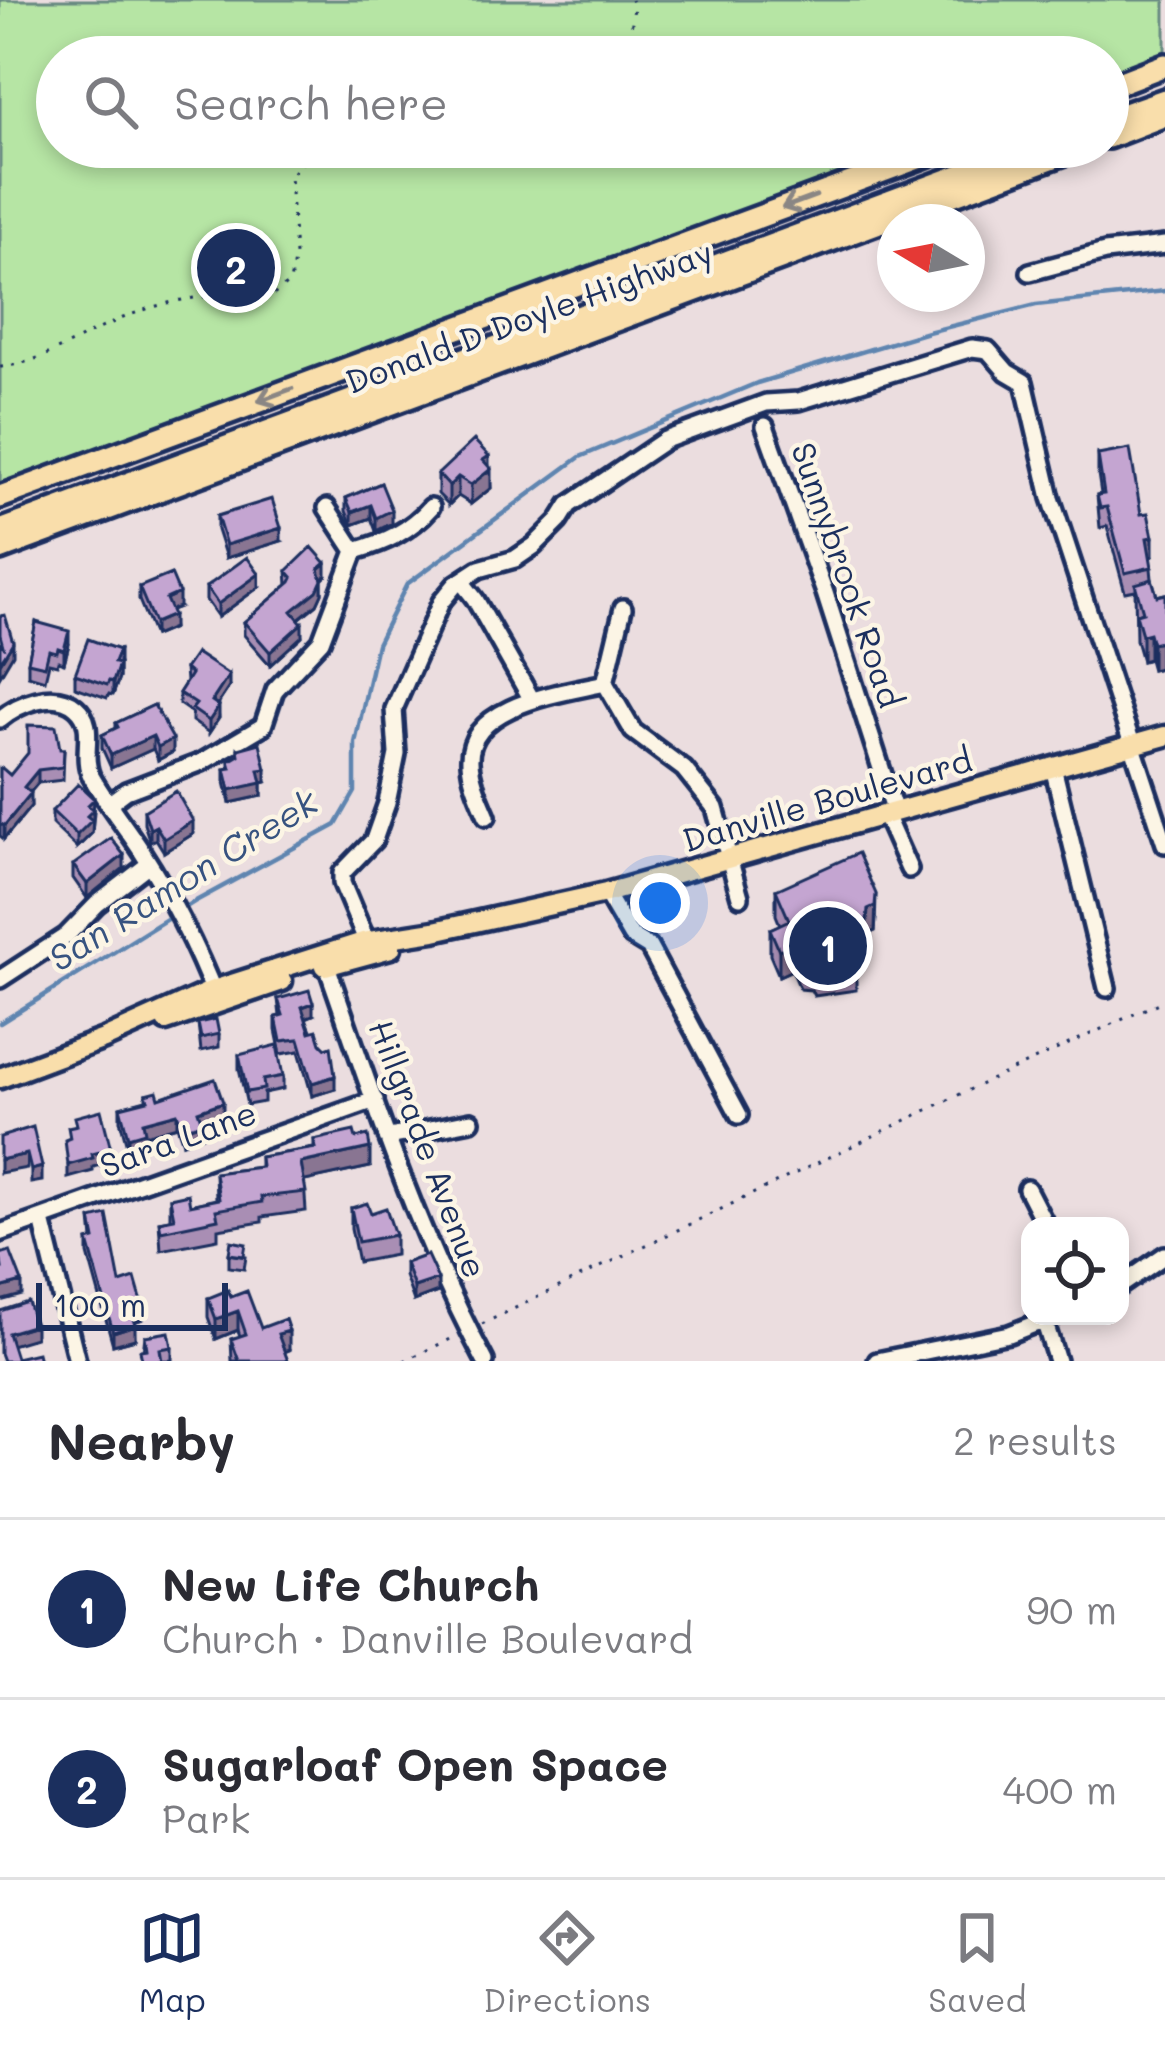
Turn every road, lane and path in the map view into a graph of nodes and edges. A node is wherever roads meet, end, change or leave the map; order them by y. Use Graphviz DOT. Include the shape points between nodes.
graph roads {
  1 [pos="631,0"];
  2 [pos="630,36"];
  3 [pos="1165,65"];
  4 [pos="1129,79"];
  5 [pos="1165,100"];
  6 [pos="1129,113"];
  7 [pos="1165,115"];
  8 [pos="1165,128"];
  9 [pos="1129,129"];
  10 [pos="1129,139"];
  11 [pos="298,168"];
  12 [pos="891,168"];
  13 [pos="980,168"];
  14 [pos="1024,168"];
  15 [pos="1165,245"];
  16 [pos="1030,272"];
  17 [pos="0,368"];
  18 [pos="764,426"];
  19 [pos="0,497"];
  20 [pos="431,507"];
  21 [pos="327,508"];
  22 [pos="0,531"];
  23 [pos="0,549"];
  24 [pos="356,551"];
  25 [pos="460,581"];
  26 [pos="623,608"];
  27 [pos="605,683"];
  28 [pos="532,700"];
  29 [pos="0,719"];
  30 [pos="1165,736"];
  31 [pos="1132,746"];
  32 [pos="1053,767"];
  33 [pos="110,803"];
  34 [pos="890,813"];
  35 [pos="487,816"];
  36 [pos="1165,844"];
  37 [pos="730,859"];
  38 [pos="909,869"];
  39 [pos="153,871"];
  40 [pos="606,893"];
  41 [pos="740,897"];
  42 [pos="369,948"];
  43 [pos="325,960"];
  44 [pos="0,980"];
  45 [pos="1107,988"];
  46 [pos="215,997"];
  47 [pos="1165,1000"];
  48 [pos="0,1078"];
  49 [pos="375,1100"];
  50 [pos="740,1115"];
  51 [pos="471,1120"];
  52 [pos="389,1137"];
  53 [pos="1027,1189"];
  54 [pos="1041,1217"];
  55 [pos="42,1220"];
  56 [pos="0,1233"];
  57 [pos="1165,1255"];
  58 [pos="1129,1280"];
  59 [pos="1032,1325"];
  60 [pos="1051,1325"];
  61 [pos="469,1331"];
  62 [pos="76,1361"];
  63 [pos="404,1361"];
  64 [pos="485,1361"];
  65 [pos="877,1361"];
  66 [pos="1057,1361"];
  1 -- 2 [label="path"];
  3 -- 4 [label="highway"];
  5 -- 6 [label="highway"];
  7 -- 9 [label="highway"];
  8 -- 10 [label="highway, Donald D Doyle Highway"];
  11 -- 17 [label="path" via="290,176 290,282 272,297 182,297"];
  12 -- 19 [label="highway, Donald D Doyle Highway, one-way"];
  13 -- 22 [label="highway"];
  14 -- 23 [label="highway, Donald D Doyle Highway"];
  15 -- 16 [label="street"];
  18 -- 34 [label="street, Sunnybrook Road" via="825,592"];
  20 -- 24 [label="street" via="416,524"];
  21 -- 24 [label="street"];
  24 -- 33 [label="street" via="321,641 275,690 263,726"];
  25 -- 28 [label="street"];
  25 -- 31 [label="street" via="534,546 569,505 665,440 766,403 988,350 1024,382 1051,498"];
  25 -- 42 [label="street" via="441,602 396,701 397,754 374,840 342,873"];
  26 -- 27 [label="street"];
  27 -- 28 [label="street"];
  27 -- 37 [label="street" via="633,731 684,769 715,808"];
  28 -- 35 [label="street" via="476,733 469,759"];
  29 -- 33 [label="street" via="35,701 79,709 88,724 88,772"];
  30 -- 31 [label="main road, Danville Boulevard"];
  31 -- 32 [label="main road, Danville Boulevard"];
  31 -- 36 [label="street"];
  32 -- 34 [label="main road, Danville Boulevard"];
  32 -- 45 [label="street"];
  33 -- 39 [label="street"];
  34 -- 37 [label="main road, Danville Boulevard"];
  34 -- 38 [label="street, Sunnybrook Road"];
  37 -- 40 [label="main road, Danville Boulevard"];
  37 -- 41 [label="street"];
  39 -- 44 [label="street"];
  39 -- 46 [label="street"];
  40 -- 42 [label="main road, Danville Boulevard"];
  40 -- 50 [label="street" via="631,936 649,947"];
  42 -- 43 [label="main road, Danville Boulevard"];
  43 -- 46 [label="main road, Danville Boulevard"];
  43 -- 49 [label="street, Hillgrade Avenue"];
  46 -- 48 [label="main road, Danville Boulevard"];
  47 -- 61 [label="path"];
  49 -- 52 [label="street, Hillgrade Avenue"];
  49 -- 55 [label="street, Sara Lane"];
  51 -- 52 [label="street"];
  52 -- 61 [label="street, Hillgrade Avenue"];
  53 -- 54 [label="street"];
  55 -- 56 [label="street, Sara Lane"];
  55 -- 62 [label="street"];
  57 -- 58 [label="street"];
  59 -- 65 [label="street"];
  60 -- 66 [label="street"];
  61 -- 63 [label="path"];
  61 -- 64 [label="street, Hillgrade Avenue"];
}
